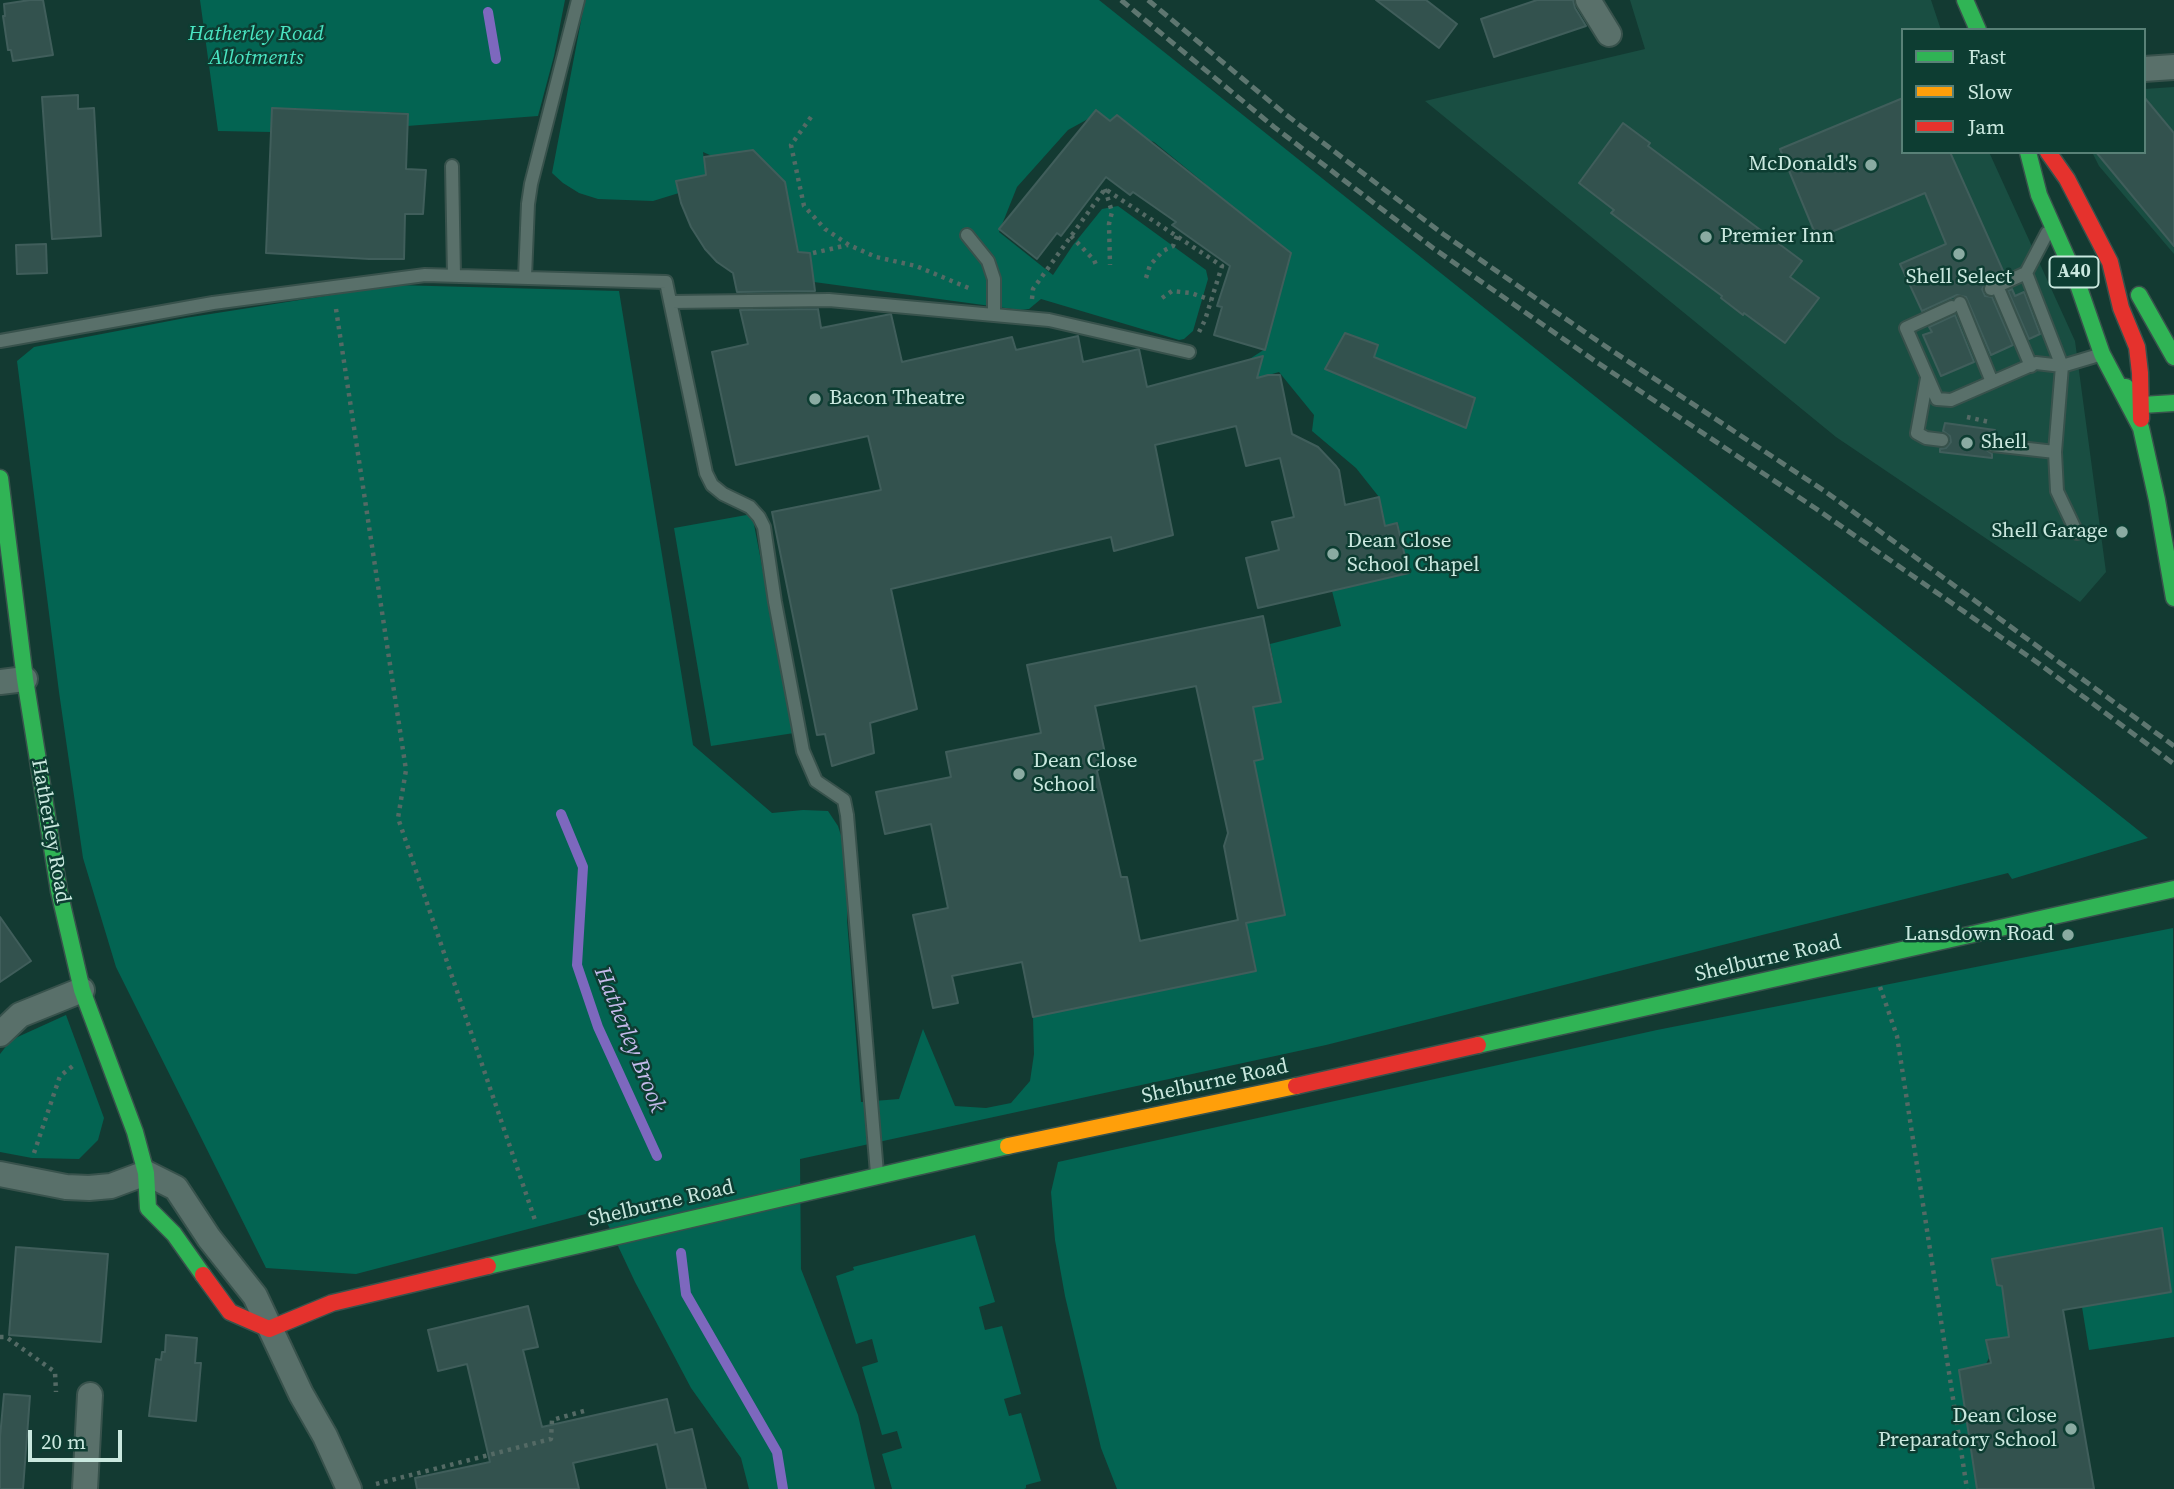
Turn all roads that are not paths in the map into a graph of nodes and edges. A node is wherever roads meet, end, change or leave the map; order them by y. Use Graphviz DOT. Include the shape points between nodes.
graph roads {
  1 [pos="578,0"];
  2 [pos="1588,0"];
  3 [pos="1965,0"];
  4 [pos="1977,28"];
  5 [pos="1609,34"];
  6 [pos="2174,67"];
  7 [pos="2146,69"];
  8 [pos="2029,154"];
  9 [pos="2049,154"];
  10 [pos="452,166"];
  11 [pos="2051,224"];
  12 [pos="967,235"];
  13 [pos="2110,262"];
  14 [pos="2026,273"];
  15 [pos="454,276"];
  16 [pos="525,276"];
  17 [pos="671,302"];
  18 [pos="994,315"];
  19 [pos="0,341"];
  20 [pos="1189,352"];
  21 [pos="2102,354"];
  22 [pos="2174,359"];
  23 [pos="2031,366"];
  24 [pos="2063,366"];
  25 [pos="2140,373"];
  26 [pos="1927,377"];
  27 [pos="1992,382"];
  28 [pos="2122,392"];
  29 [pos="2174,403"];
  30 [pos="2142,405"];
  31 [pos="2141,428"];
  32 [pos="1942,440"];
  33 [pos="1993,446"];
  34 [pos="2054,452"];
  35 [pos="0,478"];
  36 [pos="2174,481"];
  37 [pos="2157,500"];
  38 [pos="2077,534"];
  39 [pos="2174,598"];
  40 [pos="25,679"];
  41 [pos="0,682"];
  42 [pos="2174,889"];
  43 [pos="82,990"];
  44 [pos="0,1034"];
  45 [pos="146,1173"];
  46 [pos="0,1174"];
  47 [pos="878,1176"];
  48 [pos="269,1329"];
  49 [pos="90,1395"];
  50 [pos="360,1487"];
  51 [pos="86,1489"];
  1 -- 16 [label="lane" via="531,184"];
  2 -- 5 [label="street"];
  3 -- 4 [label="main road"];
  6 -- 7 [label="street"];
  8 -- 11 [label="main road, A40"];
  9 -- 13 [label="main road, A40" via="2067,178"];
  10 -- 15 [label="lane"];
  11 -- 14 [label="lane"];
  11 -- 21 [label="main road, A40"];
  12 -- 18 [label="lane" via="988,261 994,279"];
  13 -- 22 [label="main road" via="2141,298"];
  13 -- 25 [label="main road, A40" via="2137,347"];
  14 -- 23 [label="lane" via="1994,288"];
  14 -- 24 [label="lane"];
  15 -- 16 [label="lane"];
  15 -- 19 [label="lane" via="425,275 214,303"];
  16 -- 17 [label="lane" via="666,282"];
  17 -- 18 [label="lane" via="829,300"];
  17 -- 47 [label="lane" via="706,473 723,494 750,507 764,527 803,751 817,780 844,800"];
  18 -- 20 [label="lane" via="1053,320"];
  21 -- 24 [label="lane"];
  21 -- 28 [label="main road, A40"];
  22 -- 25 [label="main road"];
  23 -- 24 [label="lane"];
  23 -- 27 [label="lane"];
  24 -- 34 [label="lane"];
  25 -- 28 [label="main road"];
  25 -- 30 [label="main road, A40"];
  26 -- 27 [label="lane" via="1937,400 1951,400"];
  26 -- 27 [label="lane" via="1906,328 1956,305"];
  26 -- 32 [label="lane" via="1917,433"];
  28 -- 30 [label="main road"];
  28 -- 31 [label="main road, A40"];
  29 -- 30 [label="main road"];
  30 -- 31 [label="main road, A40"];
  31 -- 37 [label="main road, A40"];
  33 -- 34 [label="lane"];
  34 -- 38 [label="lane" via="2057,491"];
  35 -- 40 [label="main road, Hatherley Road"];
  36 -- 37 [label="main road"];
  37 -- 39 [label="main road, A40"];
  40 -- 41 [label="street"];
  40 -- 43 [label="main road, Hatherley Road" via="59,891"];
  42 -- 47 [label="main road, Shelburne Road"];
  43 -- 44 [label="street" via="20,1015"];
  43 -- 45 [label="main road, Hatherley Road"];
  45 -- 46 [label="street" via="111,1186 89,1188"];
  45 -- 48 [label="street" via="176,1188 255,1296"];
  47 -- 48 [label="main road, Shelburne Road" via="332,1303"];
  48 -- 50 [label="street" via="301,1394"];
  49 -- 51 [label="street"];
}
